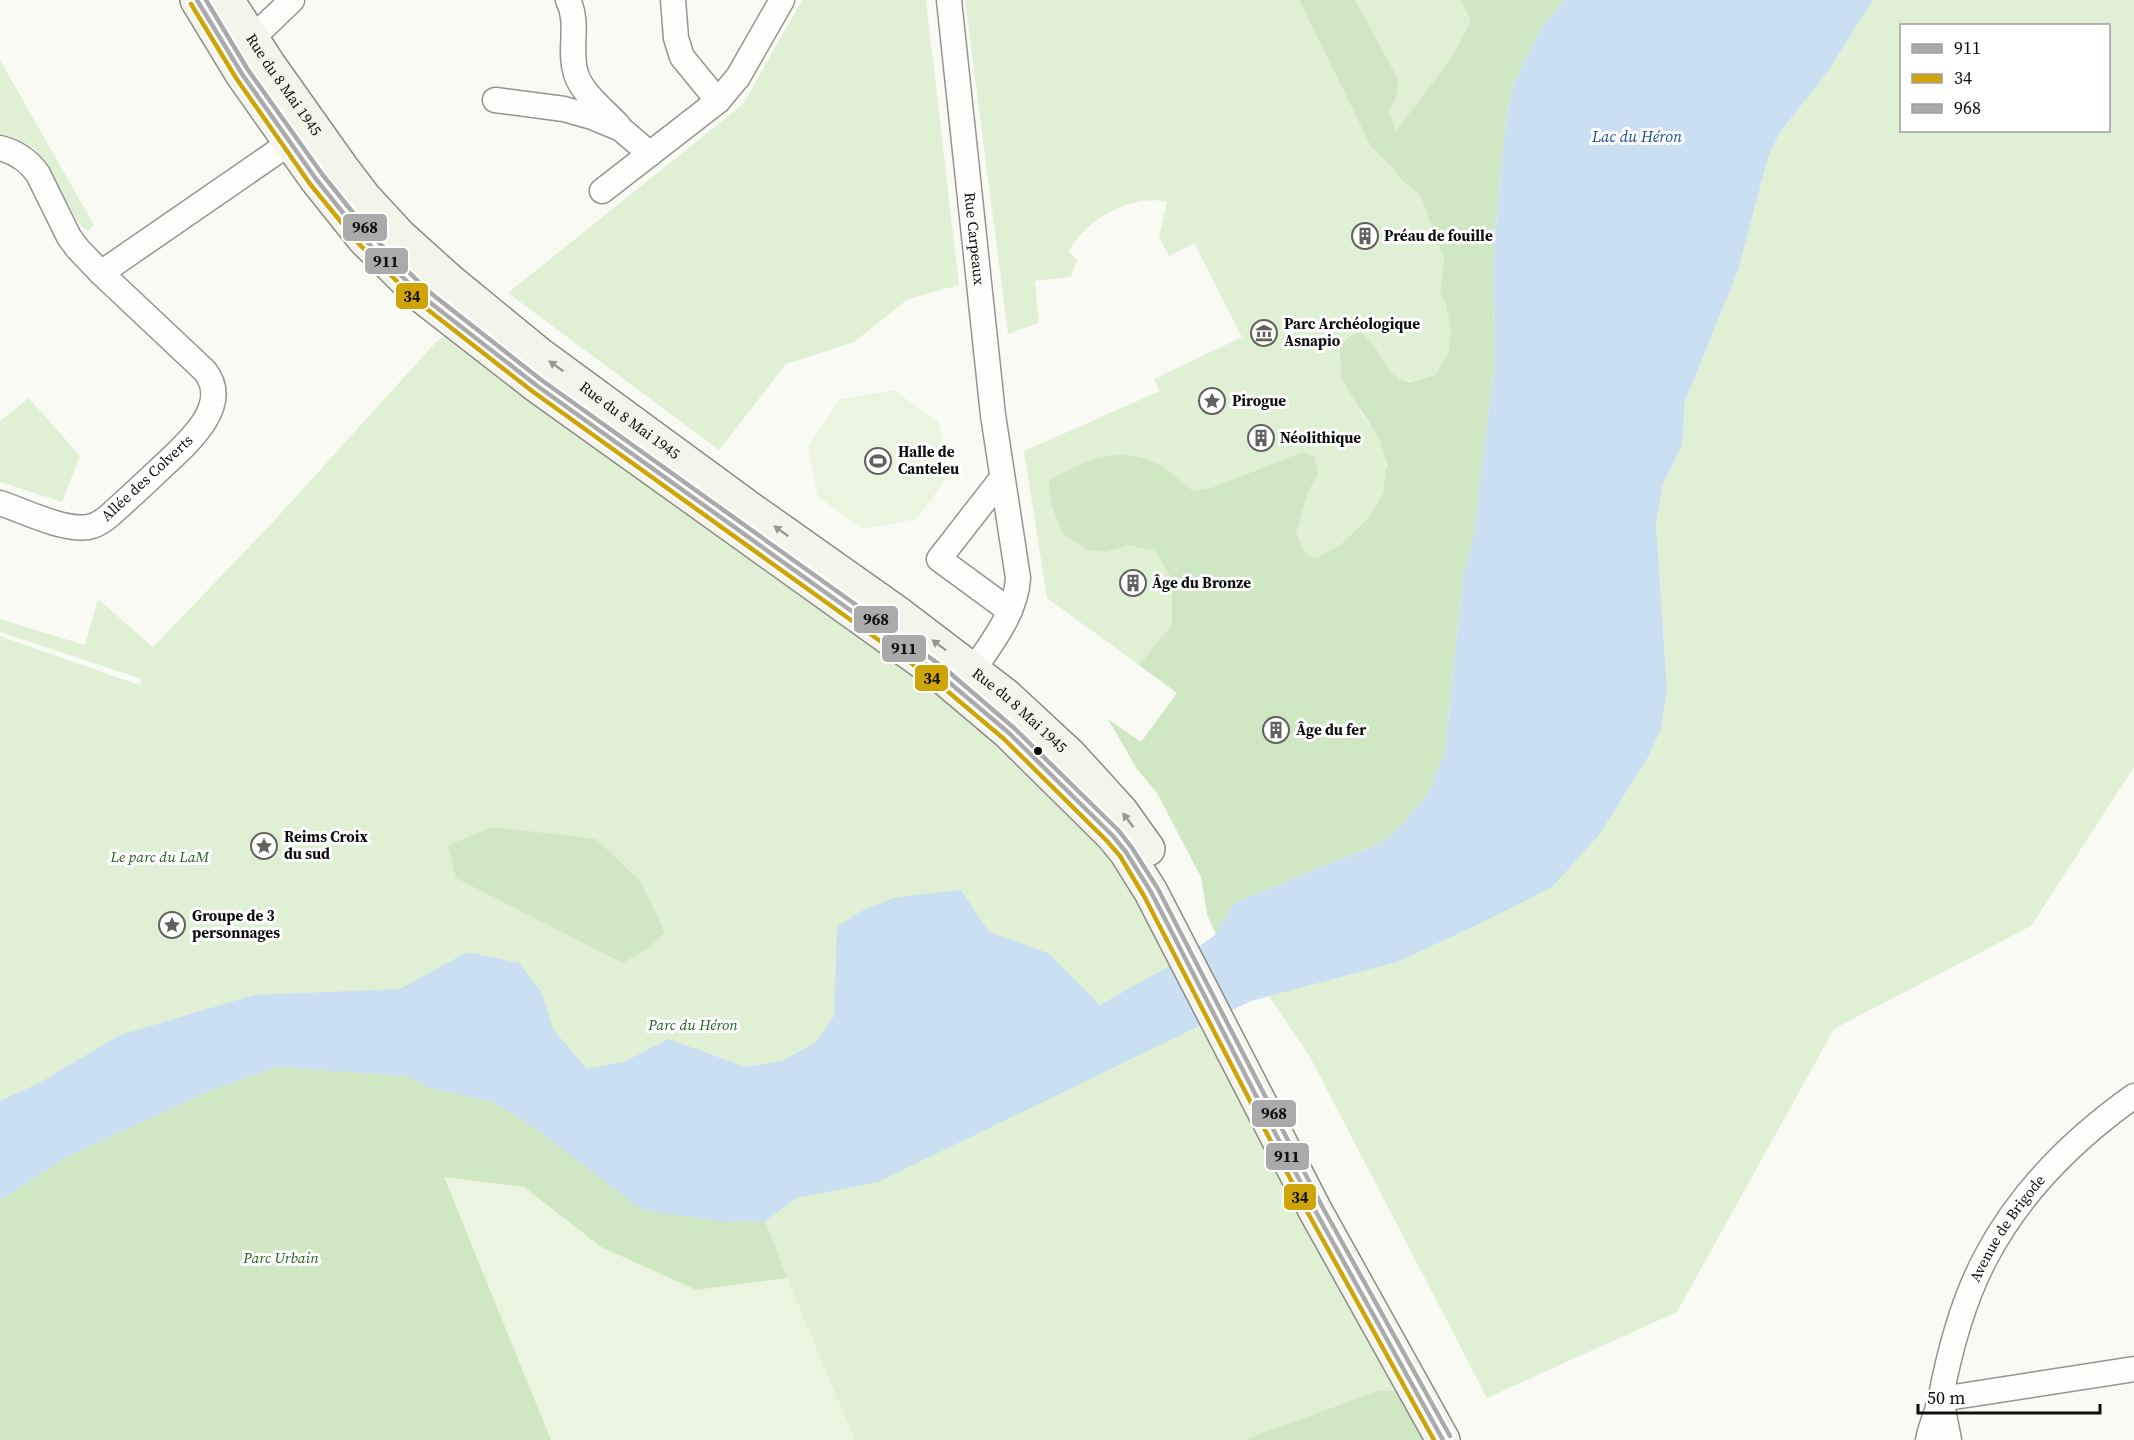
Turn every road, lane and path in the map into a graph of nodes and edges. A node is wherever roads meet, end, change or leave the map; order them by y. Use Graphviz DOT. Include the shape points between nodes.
graph roads {
  1 [pos="197,0"];
  2 [pos="227,0"];
  3 [pos="292,0"];
  4 [pos="568,0"];
  5 [pos="673,0"];
  6 [pos="782,0"];
  7 [pos="949,0"];
  8 [pos="239,45"];
  9 [pos="495,100"];
  10 [pos="718,101"];
  11 [pos="621,129"];
  12 [pos="301,135"];
  13 [pos="0,148"];
  14 [pos="650,154"];
  15 [pos="602,191"];
  16 [pos="101,273"];
  17 [pos="1002,478"];
  18 [pos="0,503"];
  19 [pos="1010,611"];
  20 [pos="966,680"];
  21 [pos="1233,1033"];
  22 [pos="2134,1096"];
  23 [pos="2134,1369"];
  24 [pos="1941,1399"];
  25 [pos="1443,1440"];
  26 [pos="1459,1440"];
  27 [pos="1928,1440"];
  28 [pos="1948,1440"];
  1 -- 8 [label="main road, Rue du 8 Mai 1945"];
  2 -- 8 [label="main road, Rue du 8 Mai 1945"];
  3 -- 8 [label="street"];
  4 -- 11 [label="street" via="574,16 576,75"];
  5 -- 10 [label="street" via="682,57"];
  6 -- 10 [label="street" via="738,77"];
  7 -- 17 [label="street, Rue Carpeaux"];
  8 -- 12 [label="main road, Rue du 8 Mai 1945"];
  9 -- 11 [label="street" via="564,109"];
  10 -- 14 [label="street"];
  11 -- 14 [label="street"];
  12 -- 16 [label="street"];
  12 -- 20 [label="main road, Rue du 8 Mai 1945" via="388,224 504,326 899,614"];
  13 -- 16 [label="street, Allée des Colverts" via="31,165 69,237"];
  14 -- 15 [label="street"];
  16 -- 18 [label="street, Allée des Colverts" via="212,379 214,391 208,415 190,441 110,516 90,527 76,528"];
  17 -- 19 [label="street, Rue Carpeaux" via="1018,578"];
  17 -- 19 [label="street" via="939,559"];
  19 -- 20 [label="street, Rue Carpeaux"];
  20 -- 21 [label="main road, Rue du 8 Mai 1945" via="1044,729 1136,831 1151,854 1180,929"];
  21 -- 25 [label="main road, Rue du 8 Mai 1945" via="1316,1212"];
  21 -- 26 [label="main road, Rue du 8 Mai 1945" via="1301,1148"];
  22 -- 24 [label="street, Avenue de Brigode" via="2055,1164 1995,1241 1966,1303 1950,1351"];
  23 -- 24 [label="street"];
  24 -- 27 [label="street, Avenue de Brigode"];
  24 -- 28 [label="street, Avenue de Brigode"];
}
